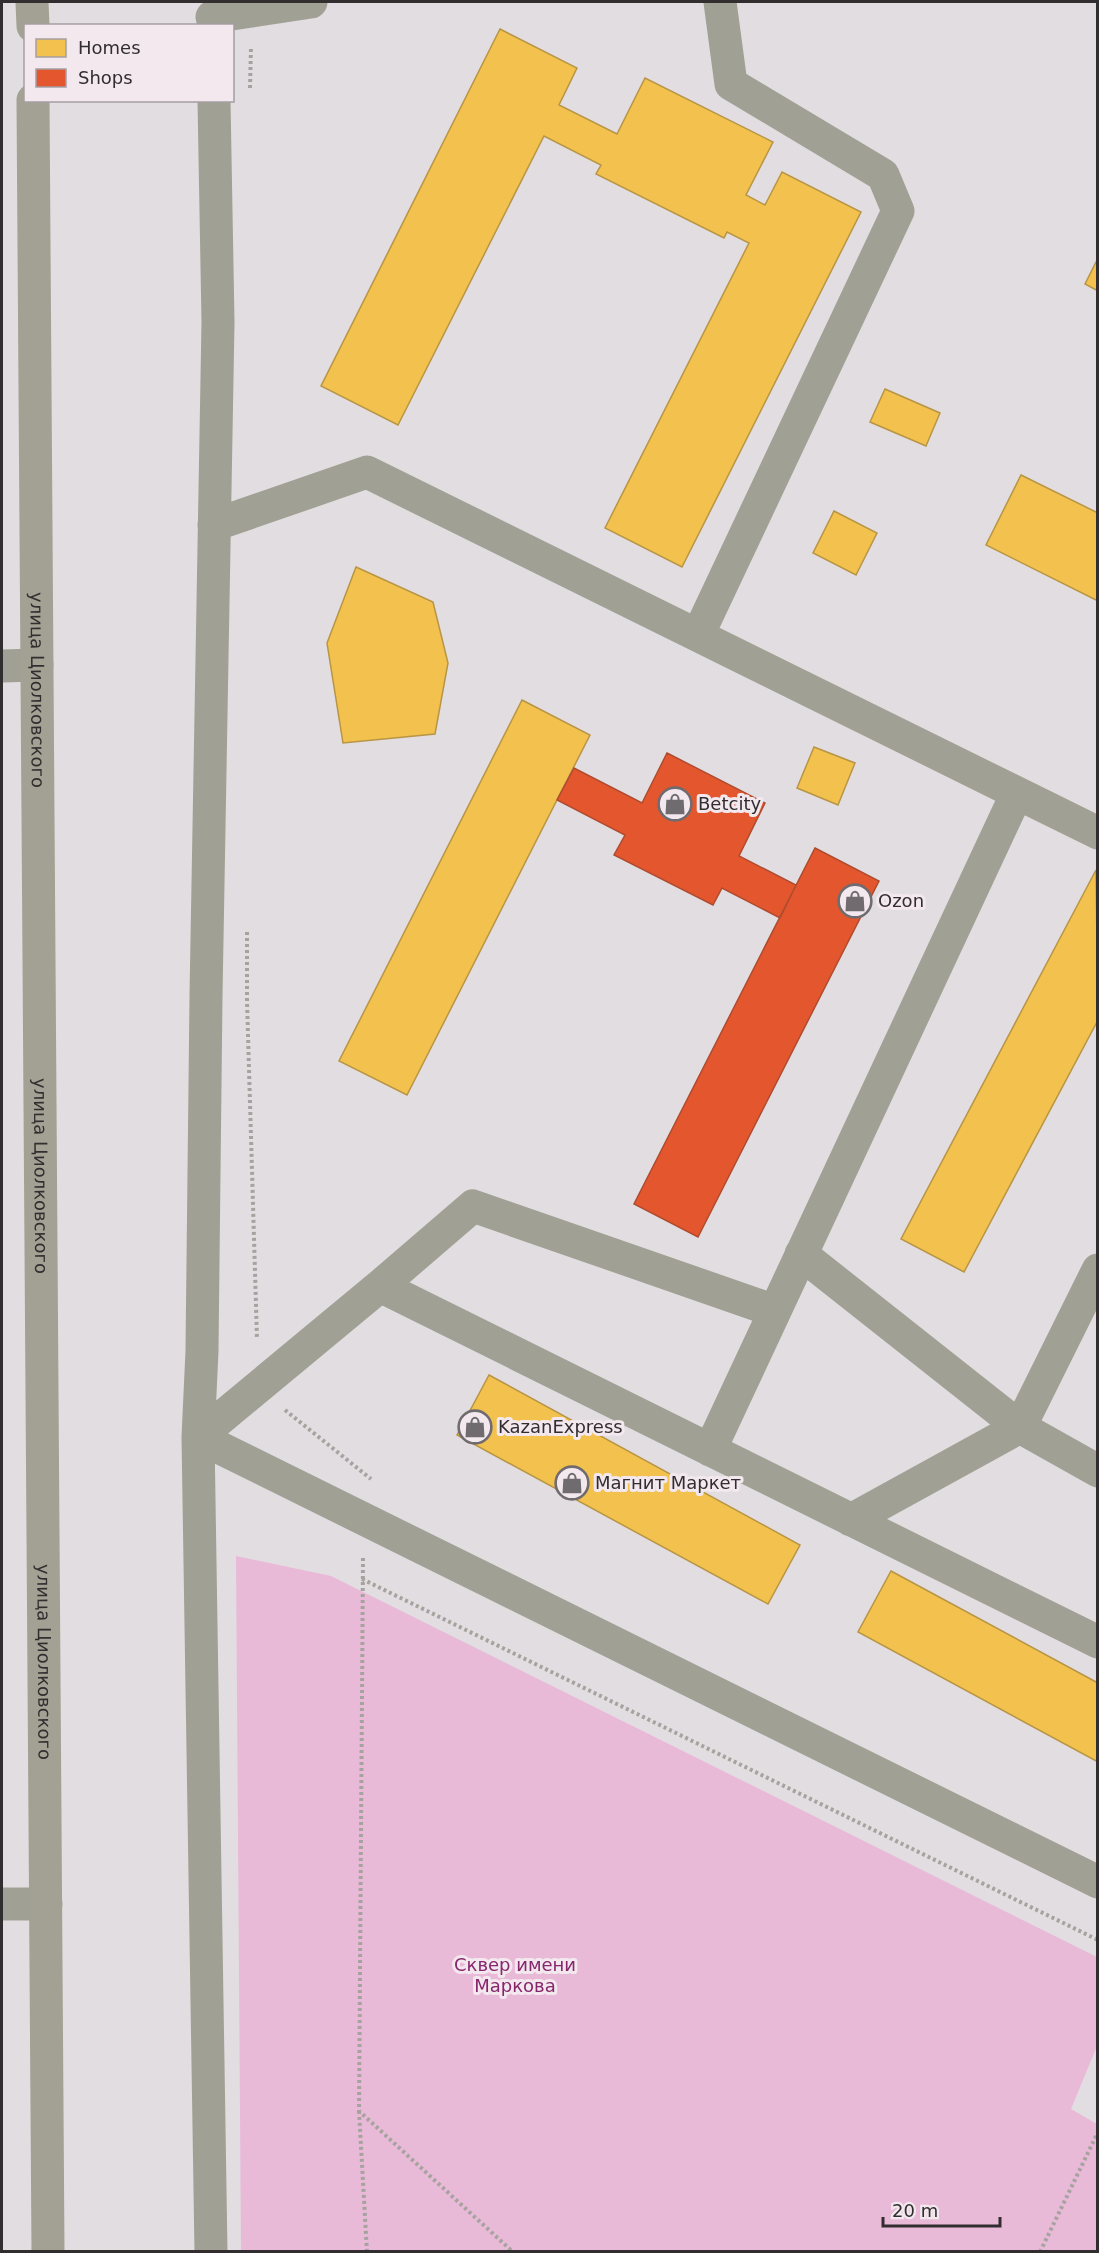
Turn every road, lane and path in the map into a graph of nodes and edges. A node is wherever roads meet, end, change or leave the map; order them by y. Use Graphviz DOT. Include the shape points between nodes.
graph roads {
  1 [pos="33,2"];
  2 [pos="311,2"];
  3 [pos="720,2"];
  4 [pos="251,11"];
  5 [pos="212,15"];
  6 [pos="33,24"];
  7 [pos="250,94"];
  8 [pos="33,102"];
  9 [pos="213,102"];
  10 [pos="214,525"];
  11 [pos="698,635"];
  12 [pos="37,665"];
  13 [pos="2,666"];
  14 [pos="1017,793"];
  15 [pos="1098,833"];
  16 [pos="247,929"];
  17 [pos="801,1254"];
  18 [pos="1098,1270"];
  19 [pos="380,1286"];
  20 [pos="775,1311"];
  21 [pos="257,1388"];
  22 [pos="1020,1427"];
  23 [pos="198,1437"];
  24 [pos="710,1450"];
  25 [pos="1098,1471"];
  26 [pos="375,1482"];
  27 [pos="363,1519"];
  28 [pos="851,1520"];
  29 [pos="362,1579"];
  30 [pos="1098,1642"];
  31 [pos="1098,1882"];
  32 [pos="2,1904"];
  33 [pos="46,1904"];
  34 [pos="1098,1940"];
  35 [pos="359,2111"];
  36 [pos="1098,2132"];
  37 [pos="48,2252"];
  38 [pos="212,2252"];
  39 [pos="368,2252"];
  40 [pos="513,2252"];
  41 [pos="1040,2252"];
  1 -- 6 [label="main road"];
  2 -- 4 [label="street"];
  3 -- 11 [label="street" via="731,84 883,175 898,211"];
  4 -- 5 [label="street"];
  4 -- 7 [label="path"];
  8 -- 12 [label="main road, улица Циолковского"];
  9 -- 10 [label="street" via="218,322"];
  10 -- 11 [label="street" via="367,472"];
  10 -- 23 [label="street"];
  11 -- 14 [label="street"];
  12 -- 13 [label="street"];
  12 -- 33 [label="main road, улица Циолковского"];
  14 -- 15 [label="street"];
  14 -- 17 [label="street"];
  16 -- 21 [label="path"];
  17 -- 20 [label="street"];
  17 -- 22 [label="street"];
  18 -- 22 [label="street"];
  19 -- 20 [label="street" via="473,1206"];
  19 -- 21 [label="street"];
  19 -- 24 [label="street"];
  20 -- 24 [label="street"];
  21 -- 23 [label="street"];
  21 -- 26 [label="path"];
  22 -- 25 [label="street"];
  22 -- 28 [label="street"];
  23 -- 27 [label="street"];
  23 -- 38 [label="street"];
  24 -- 28 [label="street"];
  27 -- 29 [label="path"];
  27 -- 31 [label="street"];
  28 -- 30 [label="street"];
  29 -- 34 [label="path"];
  29 -- 35 [label="path"];
  32 -- 33 [label="street"];
  33 -- 37 [label="main road, улица Циолковского"];
  35 -- 39 [label="path"];
  35 -- 40 [label="path"];
  36 -- 41 [label="path"];
}
